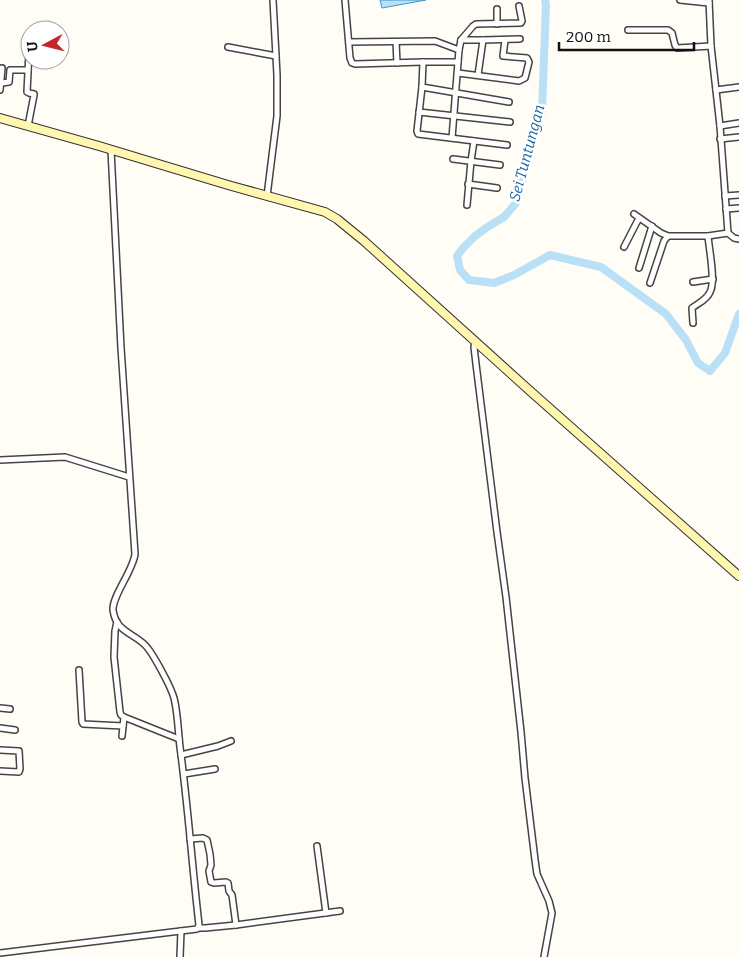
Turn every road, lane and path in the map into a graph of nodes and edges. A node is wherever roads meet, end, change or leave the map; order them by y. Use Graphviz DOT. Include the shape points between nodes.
graph roads {
  1 [pos="273,0"];
  2 [pos="345,0"];
  3 [pos="680,0"];
  4 [pos="709,2"];
  5 [pos="519,6"];
  6 [pos="497,9"];
  7 [pos="497,24"];
  8 [pos="628,30"];
  9 [pos="520,39"];
  10 [pos="461,40"];
  11 [pos="483,40"];
  12 [pos="505,40"];
  13 [pos="349,42"];
  14 [pos="396,42"];
  15 [pos="711,46"];
  16 [pos="228,47"];
  17 [pos="459,50"];
  18 [pos="276,56"];
  19 [pos="423,62"];
  20 [pos="458,62"];
  21 [pos="397,63"];
  22 [pos="2,68"];
  23 [pos="20,70"];
  24 [pos="28,70"];
  25 [pos="458,73"];
  26 [pos="1,74"];
  27 [pos="478,75"];
  28 [pos="2,83"];
  29 [pos="422,87"];
  30 [pos="739,87"];
  31 [pos="0,90"];
  32 [pos="716,90"];
  33 [pos="455,93"];
  34 [pos="509,102"];
  35 [pos="419,112"];
  36 [pos="454,115"];
  37 [pos="0,118"];
  38 [pos="30,120"];
  39 [pos="510,122"];
  40 [pos="739,123"];
  41 [pos="720,126"];
  42 [pos="739,137"];
  43 [pos="452,138"];
  44 [pos="720,139"];
  45 [pos="474,140"];
  46 [pos="507,145"];
  47 [pos="111,150"];
  48 [pos="453,159"];
  49 [pos="470,161"];
  50 [pos="500,165"];
  51 [pos="468,184"];
  52 [pos="497,188"];
  53 [pos="739,195"];
  54 [pos="267,196"];
  55 [pos="725,196"];
  56 [pos="467,205"];
  57 [pos="739,208"];
  58 [pos="726,209"];
  59 [pos="634,214"];
  60 [pos="639,218"];
  61 [pos="652,226"];
  62 [pos="728,233"];
  63 [pos="668,236"];
  64 [pos="708,236"];
  65 [pos="739,239"];
  66 [pos="624,247"];
  67 [pos="639,268"];
  68 [pos="713,279"];
  69 [pos="693,282"];
  70 [pos="650,283"];
  71 [pos="693,323"];
  72 [pos="475,340"];
  73 [pos="0,460"];
  74 [pos="129,477"];
  75 [pos="739,576"];
  76 [pos="117,621"];
  77 [pos="79,670"];
  78 [pos="0,708"];
  79 [pos="10,709"];
  80 [pos="124,716"];
  81 [pos="123,726"];
  82 [pos="0,728"];
  83 [pos="15,730"];
  84 [pos="122,736"];
  85 [pos="179,739"];
  86 [pos="231,741"];
  87 [pos="0,750"];
  88 [pos="181,755"];
  89 [pos="216,769"];
  90 [pos="0,771"];
  91 [pos="184,774"];
  92 [pos="190,838"];
  93 [pos="317,846"];
  94 [pos="340,910"];
  95 [pos="326,913"];
  96 [pos="236,925"];
  97 [pos="199,928"];
  98 [pos="181,931"];
  99 [pos="0,953"];
  100 [pos="180,957"];
  101 [pos="544,957"];
  1 -- 18 [label="street"];
  2 -- 13 [label="street"];
  3 -- 4 [label="street"];
  4 -- 15 [label="street"];
  5 -- 7 [label="street" via="522,22"];
  6 -- 7 [label="street"];
  7 -- 10 [label="street" via="476,24"];
  8 -- 15 [label="street" via="668,30 677,48"];
  9 -- 12 [label="street"];
  10 -- 11 [label="street"];
  10 -- 17 [label="street"];
  11 -- 12 [label="street"];
  11 -- 27 [label="street"];
  12 -- 27 [label="street" via="503,56 527,58 525,78 519,81"];
  13 -- 14 [label="street"];
  13 -- 21 [label="street" via="352,63"];
  14 -- 17 [label="street" via="435,41"];
  14 -- 21 [label="street"];
  15 -- 32 [label="street"];
  16 -- 18 [label="street"];
  17 -- 20 [label="street"];
  18 -- 54 [label="street" via="277,116"];
  19 -- 20 [label="street"];
  19 -- 21 [label="street"];
  19 -- 29 [label="street"];
  20 -- 25 [label="street"];
  22 -- 26 [label="street"];
  23 -- 28 [label="street" via="10,70 9,82"];
  24 -- 38 [label="street" via="27,92 34,94"];
  25 -- 27 [label="street"];
  25 -- 33 [label="street"];
  26 -- 28 [label="street"];
  28 -- 31 [label="street"];
  29 -- 33 [label="street"];
  29 -- 35 [label="street"];
  30 -- 32 [label="street"];
  32 -- 41 [label="street"];
  33 -- 34 [label="street"];
  33 -- 36 [label="street"];
  35 -- 36 [label="street"];
  35 -- 43 [label="street" via="418,134"];
  36 -- 39 [label="street"];
  36 -- 43 [label="street"];
  37 -- 38 [label="main road"];
  38 -- 47 [label="main road"];
  40 -- 41 [label="street"];
  41 -- 44 [label="street"];
  42 -- 44 [label="street"];
  43 -- 45 [label="street"];
  44 -- 55 [label="street"];
  45 -- 46 [label="street"];
  45 -- 49 [label="street"];
  47 -- 54 [label="main road"];
  47 -- 74 [label="street"];
  48 -- 49 [label="street"];
  49 -- 50 [label="street"];
  49 -- 51 [label="street"];
  51 -- 52 [label="street"];
  51 -- 56 [label="street"];
  53 -- 55 [label="street"];
  54 -- 72 [label="main road" via="326,212 337,219"];
  55 -- 58 [label="street"];
  57 -- 58 [label="street"];
  58 -- 62 [label="street"];
  59 -- 60 [label="street"];
  60 -- 61 [label="street"];
  60 -- 66 [label="street"];
  61 -- 63 [label="street"];
  61 -- 67 [label="street"];
  62 -- 64 [label="street"];
  62 -- 65 [label="street"];
  63 -- 64 [label="street"];
  63 -- 70 [label="street"];
  64 -- 68 [label="street"];
  68 -- 69 [label="street"];
  68 -- 71 [label="street" via="710,294 692,308"];
  72 -- 75 [label="main road"];
  72 -- 101 [label="street" via="535,860 552,913"];
  73 -- 74 [label="street" via="65,457"];
  74 -- 76 [label="street" via="135,554 113,605"];
  76 -- 80 [label="street" via="114,662 120,712"];
  76 -- 85 [label="street" via="122,630 144,645 155,660 174,697"];
  77 -- 81 [label="street" via="83,724"];
  78 -- 79 [label="street"];
  80 -- 81 [label="street"];
  80 -- 85 [label="street"];
  81 -- 84 [label="street"];
  82 -- 83 [label="street"];
  85 -- 88 [label="street"];
  86 -- 88 [label="street"];
  87 -- 90 [label="street" via="19,751 20,769 19,772"];
  88 -- 91 [label="street"];
  89 -- 91 [label="street"];
  91 -- 92 [label="street"];
  92 -- 96 [label="street" via="207,840 212,883 227,882"];
  92 -- 97 [label="street"];
  93 -- 95 [label="street"];
  94 -- 95 [label="street"];
  95 -- 96 [label="street"];
  96 -- 97 [label="street"];
  97 -- 98 [label="street"];
  98 -- 99 [label="street"];
  98 -- 100 [label="street"];
}
